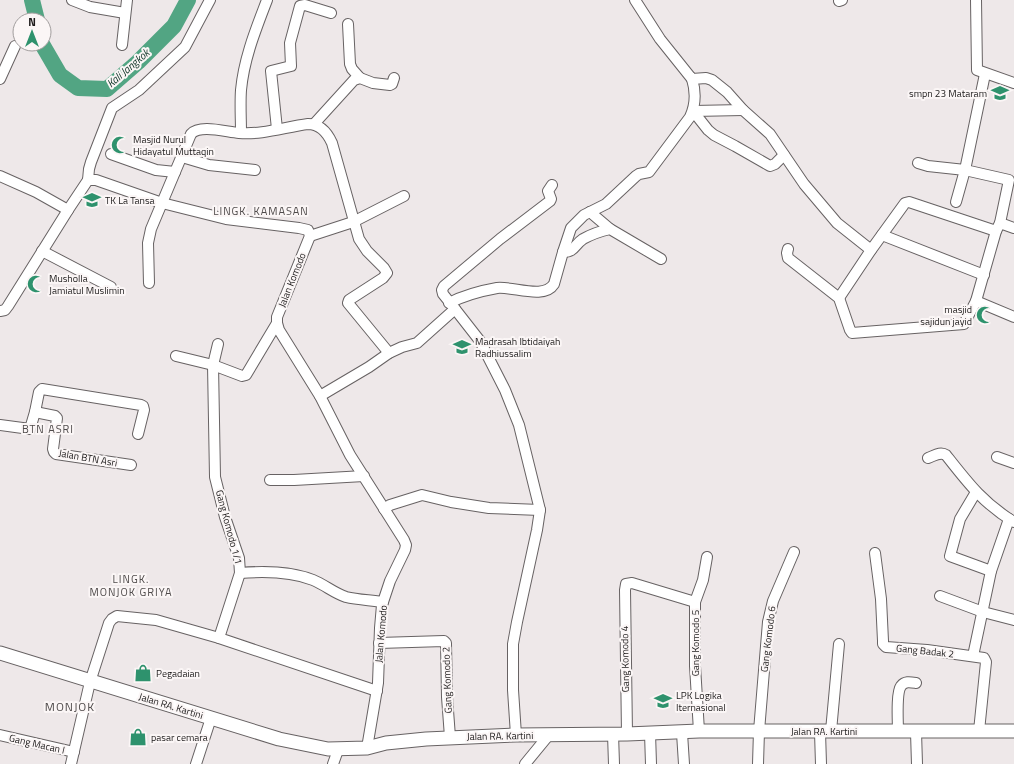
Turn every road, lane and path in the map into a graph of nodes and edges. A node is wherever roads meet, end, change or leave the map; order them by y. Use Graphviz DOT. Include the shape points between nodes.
graph roads {
  1 [pos="72,0"];
  2 [pos="127,0"];
  3 [pos="210,0"];
  4 [pos="267,0"];
  5 [pos="635,0"];
  6 [pos="976,0"];
  7 [pos="125,13"];
  8 [pos="331,13"];
  9 [pos="348,24"];
  10 [pos="122,45"];
  11 [pos="12,52"];
  12 [pos="985,74"];
  13 [pos="0,78"];
  14 [pos="360,78"];
  15 [pos="394,78"];
  16 [pos="692,79"];
  17 [pos="1014,83"];
  18 [pos="743,110"];
  19 [pos="693,111"];
  20 [pos="314,124"];
  21 [pos="277,130"];
  22 [pos="241,133"];
  23 [pos="111,154"];
  24 [pos="182,157"];
  25 [pos="782,157"];
  26 [pos="918,163"];
  27 [pos="255,170"];
  28 [pos="965,170"];
  29 [pos="175,172"];
  30 [pos="0,176"];
  31 [pos="88,180"];
  32 [pos="552,185"];
  33 [pos="404,196"];
  34 [pos="956,202"];
  35 [pos="162,203"];
  36 [pos="68,210"];
  37 [pos="590,212"];
  38 [pos="353,222"];
  39 [pos="998,227"];
  40 [pos="1014,228"];
  41 [pos="610,229"];
  42 [pos="882,235"];
  43 [pos="310,236"];
  44 [pos="788,249"];
  45 [pos="871,250"];
  46 [pos="42,251"];
  47 [pos="563,252"];
  48 [pos="661,259"];
  49 [pos="984,275"];
  50 [pos="149,283"];
  51 [pos="111,287"];
  52 [pos="839,298"];
  53 [pos="976,301"];
  54 [pos="452,306"];
  55 [pos="0,311"];
  56 [pos="1014,317"];
  57 [pos="277,323"];
  58 [pos="218,344"];
  59 [pos="389,353"];
  60 [pos="176,356"];
  61 [pos="213,365"];
  62 [pos="320,396"];
  63 [pos="36,412"];
  64 [pos="0,425"];
  65 [pos="138,434"];
  66 [pos="997,457"];
  67 [pos="928,458"];
  68 [pos="1014,463"];
  69 [pos="131,465"];
  70 [pos="364,476"];
  71 [pos="270,480"];
  72 [pos="976,492"];
  73 [pos="384,508"];
  74 [pos="540,510"];
  75 [pos="1011,520"];
  76 [pos="794,552"];
  77 [pos="875,553"];
  78 [pos="707,557"];
  79 [pos="991,570"];
  80 [pos="240,573"];
  81 [pos="940,596"];
  82 [pos="383,602"];
  83 [pos="695,602"];
  84 [pos="983,612"];
  85 [pos="1014,620"];
  86 [pos="219,638"];
  87 [pos="379,643"];
  88 [pos="838,644"];
  89 [pos="0,654"];
  90 [pos="972,656"];
  91 [pos="90,682"];
  92 [pos="916,683"];
  93 [pos="377,691"];
  94 [pos="211,718"];
  95 [pos="699,731"];
  96 [pos="759,731"];
  97 [pos="825,731"];
  98 [pos="979,731"];
  99 [pos="1014,731"];
  100 [pos="898,732"];
  101 [pos="916,732"];
  102 [pos="650,733"];
  103 [pos="682,733"];
  104 [pos="613,734"];
  105 [pos="627,734"];
  106 [pos="0,735"];
  107 [pos="516,735"];
  108 [pos="548,736"];
  109 [pos="450,738"];
  110 [pos="367,748"];
  111 [pos="338,750"];
  112 [pos="74,761"];
  113 [pos="196,764"];
  114 [pos="333,764"];
  115 [pos="525,764"];
  116 [pos="614,764"];
  117 [pos="651,764"];
  118 [pos="684,764"];
  119 [pos="758,764"];
  120 [pos="821,764"];
  121 [pos="917,764"];
  1 -- 7 [label="street" via="90,7"];
  2 -- 7 [label="street"];
  3 -- 31 [label="street" via="185,47 139,90 112,108 91,162"];
  4 -- 22 [label="street" via="249,51 243,77"];
  5 -- 16 [label="street" via="660,39"];
  6 -- 12 [label="street" via="976,67"];
  7 -- 10 [label="street"];
  8 -- 21 [label="street" via="305,5 300,6 290,43 291,66 271,72"];
  9 -- 14 [label="street" via="350,64"];
  11 -- 13 [label="street"];
  12 -- 17 [label="street"];
  12 -- 28 [label="street"];
  14 -- 15 [label="street" via="390,85"];
  14 -- 20 [label="street" via="352,82"];
  16 -- 18 [label="street" via="706,78 717,83"];
  16 -- 19 [label="street" via="695,91"];
  18 -- 19 [label="street"];
  18 -- 25 [label="street" via="770,134"];
  19 -- 25 [label="street" via="714,135 770,166"];
  19 -- 37 [label="street" via="649,172 636,176 606,204"];
  20 -- 21 [label="street"];
  20 -- 38 [label="street" via="324,131 332,143"];
  21 -- 22 [label="street"];
  22 -- 24 [label="street" via="194,130"];
  23 -- 29 [label="street" via="156,170"];
  24 -- 27 [label="street" via="209,165"];
  24 -- 29 [label="street"];
  25 -- 45 [label="street" via="837,223"];
  26 -- 28 [label="street"];
  28 -- 34 [label="street"];
  28 -- 39 [label="street" via="1008,180"];
  29 -- 35 [label="street"];
  30 -- 36 [label="street"];
  31 -- 35 [label="street" via="96,180"];
  31 -- 36 [label="street"];
  32 -- 54 [label="street" via="548,191 550,201 444,286 442,292"];
  33 -- 38 [label="street"];
  35 -- 43 [label="street" via="226,219 306,229"];
  35 -- 50 [label="street" via="148,243"];
  36 -- 46 [label="street"];
  37 -- 41 [label="street"];
  37 -- 47 [label="street" via="571,228"];
  38 -- 43 [label="street"];
  38 -- 59 [label="street" via="362,244 387,273 348,303"];
  39 -- 40 [label="street"];
  39 -- 42 [label="street" via="908,202 903,205"];
  39 -- 49 [label="street"];
  41 -- 47 [label="street" via="590,235 572,251"];
  41 -- 48 [label="street"];
  42 -- 45 [label="street"];
  42 -- 49 [label="street"];
  43 -- 57 [label="street, Jalan Komodo" via="277,317"];
  44 -- 52 [label="street" via="788,258"];
  45 -- 52 [label="street"];
  46 -- 51 [label="street"];
  46 -- 55 [label="street" via="8,306"];
  47 -- 54 [label="street" via="552,288 533,292 499,288 471,294"];
  49 -- 53 [label="street"];
  52 -- 53 [label="street" via="850,330 857,333 964,324"];
  53 -- 56 [label="street"];
  54 -- 59 [label="street" via="417,343"];
  54 -- 74 [label="street" via="480,341 505,390 519,425"];
  57 -- 61 [label="street" via="246,375 242,376"];
  57 -- 62 [label="street, Jalan Komodo"];
  58 -- 61 [label="street, Gang Komodo 1/1"];
  59 -- 62 [label="street"];
  60 -- 61 [label="street"];
  61 -- 80 [label="street, Gang Komodo 1/1" via="215,477 239,558"];
  62 -- 70 [label="street, Jalan Komodo" via="350,455"];
  63 -- 64 [label="street" via="30,429"];
  63 -- 65 [label="street" via="39,392 42,389 141,405 144,410"];
  63 -- 69 [label="street, Jalan BTN Asri" via="57,418 54,449 56,454"];
  66 -- 68 [label="street"];
  67 -- 72 [label="street" via="939,453 946,455"];
  70 -- 71 [label="street"];
  70 -- 73 [label="street, Jalan Komodo"];
  72 -- 75 [label="street"];
  72 -- 79 [label="street" via="960,519 950,556"];
  73 -- 74 [label="street" via="422,495 489,508"];
  73 -- 82 [label="street, Jalan Komodo" via="406,547"];
  74 -- 107 [label="street" via="513,644"];
  75 -- 79 [label="street"];
  76 -- 96 [label="street, Gang Komodo 6" via="770,610"];
  77 -- 90 [label="street, Gang Badak 2" via="885,646"];
  78 -- 83 [label="street, Gang Komodo 5" via="703,580"];
  79 -- 84 [label="street"];
  80 -- 82 [label="street" via="272,572 294,575 313,580 347,597"];
  80 -- 86 [label="street, Gang Komodo 1/1"];
  81 -- 84 [label="street"];
  82 -- 87 [label="street, Jalan Komodo"];
  83 -- 95 [label="street, Gang Komodo 5" via="695,681"];
  83 -- 105 [label="street, Gang Komodo 4" via="632,583 626,584 624,590"];
  84 -- 85 [label="street"];
  84 -- 90 [label="street"];
  86 -- 91 [label="street" via="156,620 117,616 109,623"];
  86 -- 93 [label="street"];
  87 -- 93 [label="street, Jalan Komodo"];
  87 -- 109 [label="street, Gang Komodo 2" via="446,643"];
  88 -- 97 [label="street"];
  89 -- 91 [label="street, Jalan RA. Kartini"];
  90 -- 98 [label="street, Gang Badak 2" via="983,658 986,662"];
  91 -- 94 [label="street, Jalan RA. Kartini"];
  91 -- 112 [label="street"];
  92 -- 100 [label="street" via="904,683 899,690"];
  93 -- 110 [label="street, Jalan Komodo"];
  94 -- 111 [label="street, Jalan RA. Kartini" via="279,738"];
  94 -- 113 [label="street"];
  95 -- 96 [label="street, Jalan RA. Kartini"];
  95 -- 103 [label="street, Jalan RA. Kartini"];
  96 -- 97 [label="street, Jalan RA. Kartini"];
  96 -- 119 [label="street, Gang Komodo 6"];
  97 -- 100 [label="street, Jalan RA. Kartini"];
  97 -- 120 [label="street"];
  98 -- 99 [label="street, Jalan RA. Kartini"];
  98 -- 101 [label="street, Jalan RA. Kartini"];
  100 -- 101 [label="street, Jalan RA. Kartini"];
  101 -- 121 [label="street"];
  102 -- 103 [label="street, Jalan RA. Kartini"];
  102 -- 105 [label="street, Jalan RA. Kartini"];
  102 -- 117 [label="street"];
  103 -- 118 [label="street"];
  104 -- 105 [label="street, Jalan RA. Kartini"];
  104 -- 108 [label="street, Jalan RA. Kartini"];
  104 -- 116 [label="street"];
  106 -- 112 [label="street, Gang Macan I"];
  107 -- 108 [label="street, Jalan RA. Kartini"];
  107 -- 109 [label="street, Jalan RA. Kartini"];
  108 -- 115 [label="street"];
  109 -- 110 [label="street, Jalan RA. Kartini" via="386,743"];
  110 -- 111 [label="street, Jalan RA. Kartini"];
  111 -- 114 [label="street"];
}
